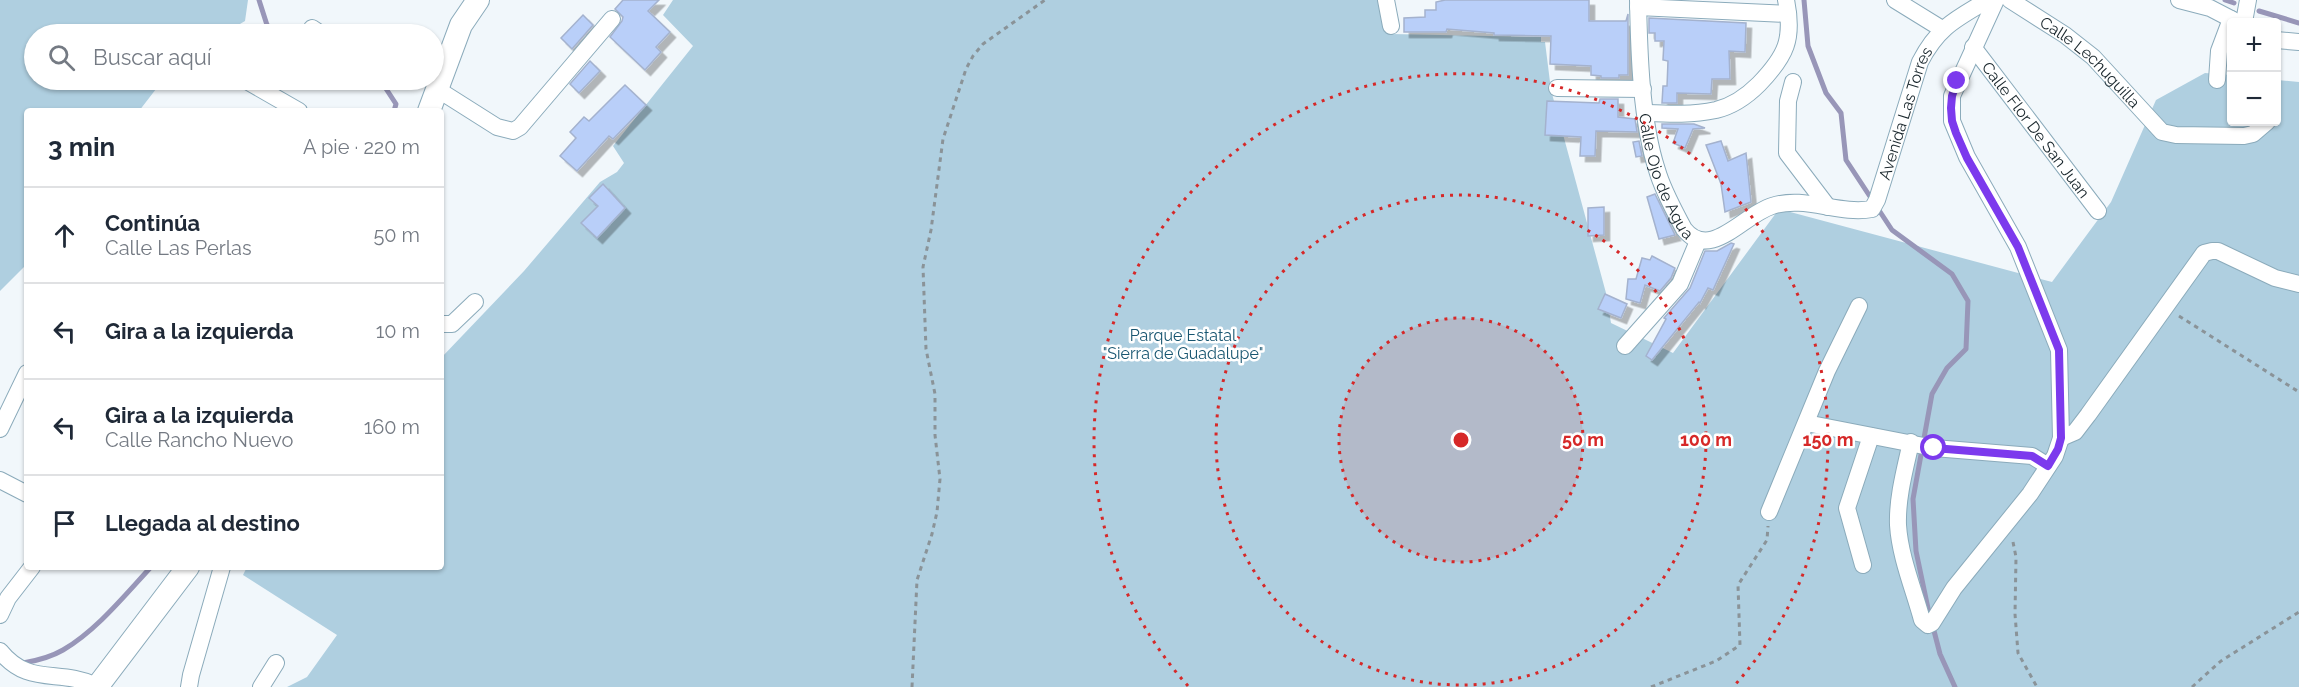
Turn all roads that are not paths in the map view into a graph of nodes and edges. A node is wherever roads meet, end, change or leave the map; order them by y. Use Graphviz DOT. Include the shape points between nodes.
graph roads {
  1 [pos="478,0"];
  2 [pos="1386,0"];
  3 [pos="1895,0"];
  4 [pos="1988,0"];
  5 [pos="1996,0"];
  6 [pos="2010,0"];
  7 [pos="2179,0"];
  8 [pos="2248,0"];
  9 [pos="1638,3"];
  10 [pos="1787,7"];
  11 [pos="2231,18"];
  12 [pos="2239,18"];
  13 [pos="612,20"];
  14 [pos="1391,26"];
  15 [pos="1942,29"];
  16 [pos="2227,38"];
  17 [pos="2281,40"];
  18 [pos="2299,42"];
  19 [pos="1973,47"];
  20 [pos="444,53"];
  21 [pos="2217,80"];
  22 [pos="1793,82"];
  23 [pos="1557,88"];
  24 [pos="1643,89"];
  25 [pos="262,90"];
  26 [pos="437,90"];
  27 [pos="439,90"];
  28 [pos="294,108"];
  29 [pos="430,108"];
  30 [pos="1646,113"];
  31 [pos="2262,126"];
  32 [pos="1828,207"];
  33 [pos="2098,211"];
  34 [pos="1698,241"];
  35 [pos="2299,284"];
  36 [pos="475,302"];
  37 [pos="1859,306"];
  38 [pos="444,324"];
  39 [pos="1625,346"];
  40 [pos="24,379"];
  41 [pos="1806,423"];
  42 [pos="0,429"];
  43 [pos="1871,436"];
  44 [pos="2061,438"];
  45 [pos="1911,442"];
  46 [pos="2048,466"];
  47 [pos="0,480"];
  48 [pos="24,492"];
  49 [pos="1769,512"];
  50 [pos="1863,566"];
  51 [pos="30,570"];
  52 [pos="186,570"];
  53 [pos="221,570"];
  54 [pos="0,615"];
  55 [pos="0,651"];
  56 [pos="276,663"];
  57 [pos="97,686"];
  58 [pos="189,687"];
  59 [pos="261,687"];
  1 -- 20 [label="street"];
  2 -- 14 [label="street"];
  3 -- 15 [label="street"];
  4 -- 15 [label="street, Avenida Las Torres"];
  5 -- 19 [label="street"];
  6 -- 31 [label="street, Calle Lechuguilla" via="2093,57 2162,132 2244,136"];
  7 -- 11 [label="street"];
  8 -- 12 [label="street"];
  9 -- 10 [label="street"];
  9 -- 24 [label="street, Calle Ojo de Agua"];
  10 -- 30 [label="street" via="1788,35 1780,61 1739,101 1718,110 1689,115"];
  13 -- 27 [label="street" via="520,127 513,130 497,127"];
  15 -- 32 [label="street, Avenida Las Torres" via="1920,62 1874,207"];
  16 -- 21 [label="street" via="2219,51"];
  17 -- 18 [label="street"];
  19 -- 33 [label="street, Calle Flor De San Juan"];
  19 -- 44 [label="street" via="1952,96 1952,121 1967,158 2018,247 2059,350"];
  22 -- 32 [label="street" via="1788,101 1787,153"];
  23 -- 24 [label="street"];
  24 -- 30 [label="street, Calle Ojo de Agua"];
  25 -- 28 [label="street"];
  26 -- 29 [label="street"];
  30 -- 34 [label="street, Calle Ojo de Agua" via="1657,171 1684,229"];
  32 -- 34 [label="street, Calle Ojo de Agua" via="1782,204 1762,210 1713,240"];
  34 -- 39 [label="street" via="1680,284"];
  35 -- 44 [label="street" via="2275,278 2218,252 2200,256 2088,415 2075,432"];
  36 -- 38 [label="street" via="452,324"];
  37 -- 41 [label="street"];
  40 -- 42 [label="street"];
  41 -- 43 [label="street"];
  41 -- 49 [label="street"];
  43 -- 45 [label="street"];
  43 -- 50 [label="street" via="1847,508"];
  44 -- 46 [label="street"];
  45 -- 46 [label="street" via="1934,448 2032,456"];
  45 -- 46 [label="street" via="1898,524 1922,620 1928,625"];
  47 -- 48 [label="street"];
  51 -- 54 [label="street"];
  52 -- 57 [label="street"];
  53 -- 58 [label="street"];
  55 -- 57 [label="street" via="19,679 33,686 89,682"];
  56 -- 59 [label="street"];
}
